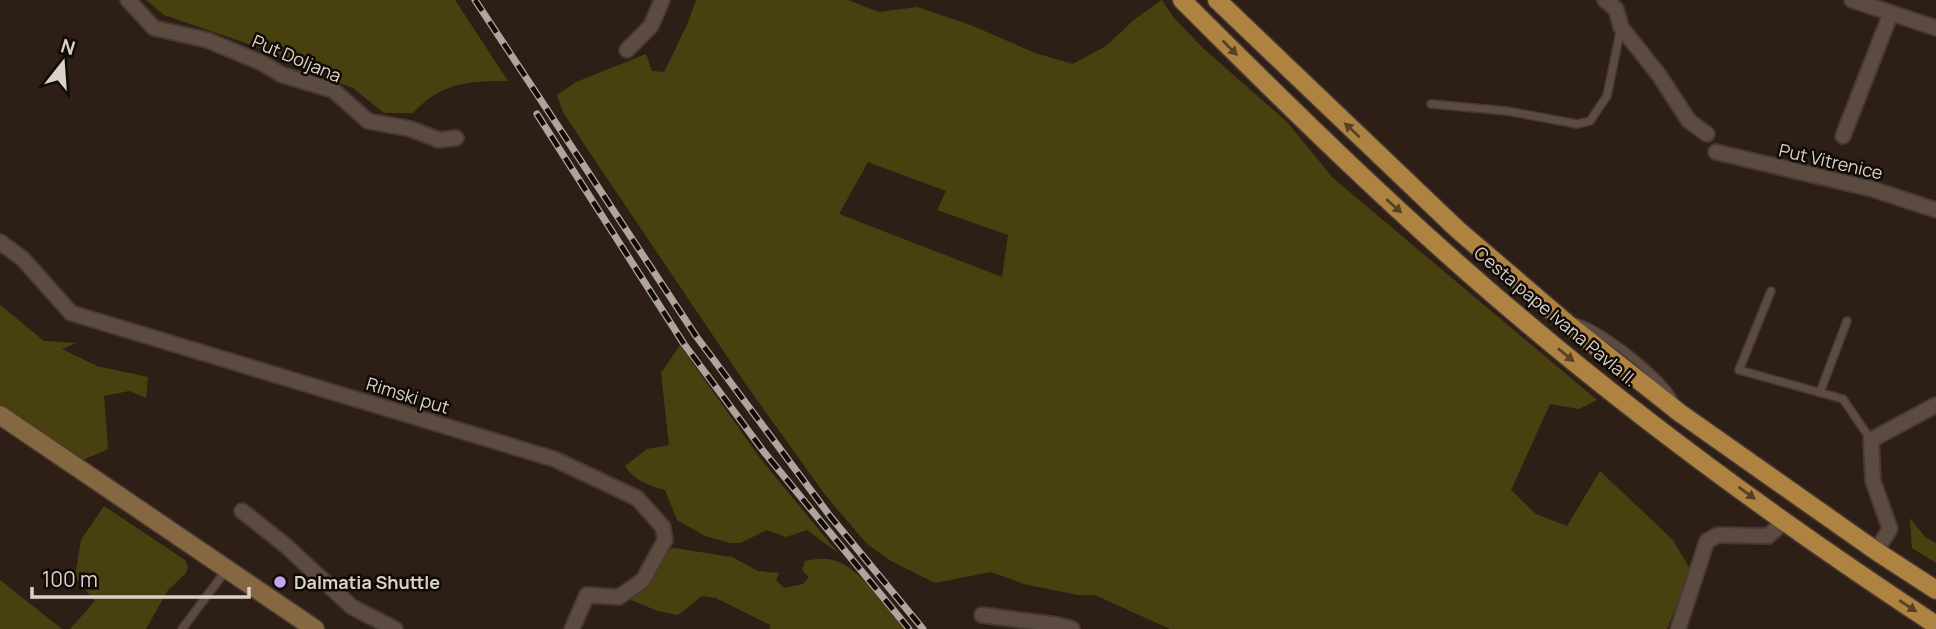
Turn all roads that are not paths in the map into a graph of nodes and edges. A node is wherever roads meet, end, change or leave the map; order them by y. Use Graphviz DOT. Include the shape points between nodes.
graph roads {
  1 [pos="128,0"];
  2 [pos="663,0"];
  3 [pos="1182,0"];
  4 [pos="1217,0"];
  5 [pos="1605,0"];
  6 [pos="1852,0"];
  7 [pos="1891,13"];
  8 [pos="1621,26"];
  9 [pos="1936,28"];
  10 [pos="627,50"];
  11 [pos="1431,104"];
  12 [pos="1707,134"];
  13 [pos="1843,136"];
  14 [pos="456,138"];
  15 [pos="1716,152"];
  16 [pos="1936,210"];
  17 [pos="0,242"];
  18 [pos="1771,291"];
  19 [pos="1847,321"];
  20 [pos="1820,393"];
  21 [pos="1936,405"];
  22 [pos="0,415"];
  23 [pos="1871,440"];
  24 [pos="242,511"];
  25 [pos="1785,521"];
  26 [pos="1876,551"];
  27 [pos="227,569"];
  28 [pos="1936,590"];
  29 [pos="982,615"];
  30 [pos="1936,625"];
  31 [pos="182,629"];
  32 [pos="315,629"];
  33 [pos="395,629"];
  34 [pos="572,629"];
  35 [pos="1072,629"];
  36 [pos="1678,629"];
  1 -- 14 [label="street, Put Doljana" via="154,28 207,40 282,75 333,90 368,121 439,139"];
  2 -- 10 [label="street" via="651,26"];
  3 -- 25 [label="main road, Cesta pape Ivana Pavla II., one-way" via="1372,186 1523,320"];
  26 -- 4 [label="main road, Cesta pape Ivana Pavla II., one-way" via="1679,414 1562,320 1458,230"];
  5 -- 8 [label="street" via="1616,9"];
  6 -- 7 [label="street"];
  7 -- 9 [label="street"];
  7 -- 13 [label="street"];
  8 -- 11 [label="lane" via="1607,96 1590,121 1577,124"];
  8 -- 12 [label="street" via="1689,121"];
  15 -- 16 [label="street, Put Vitrenice" via="1872,189"];
  17 -- 34 [label="street, Rimski put" via="23,259 71,313 554,459 637,498 663,527 665,540 643,580 619,597 587,595"];
  18 -- 20 [label="lane" via="1739,370"];
  19 -- 20 [label="lane"];
  20 -- 23 [label="lane" via="1843,399"];
  21 -- 23 [label="street"];
  22 -- 27 [label="main road"];
  23 -- 26 [label="street" via="1873,481 1890,528"];
  24 -- 33 [label="street" via="352,607"];
  25 -- 30 [label="main road, Cesta pape Ivana Pavla II., one-way"];
  25 -- 36 [label="street" via="1768,536 1718,535 1707,541"];
  26 -- 28 [label="main road, Cesta pape Ivana Pavla II."];
  27 -- 31 [label="lane"];
  27 -- 32 [label="main road"];
  29 -- 35 [label="street"];
}
